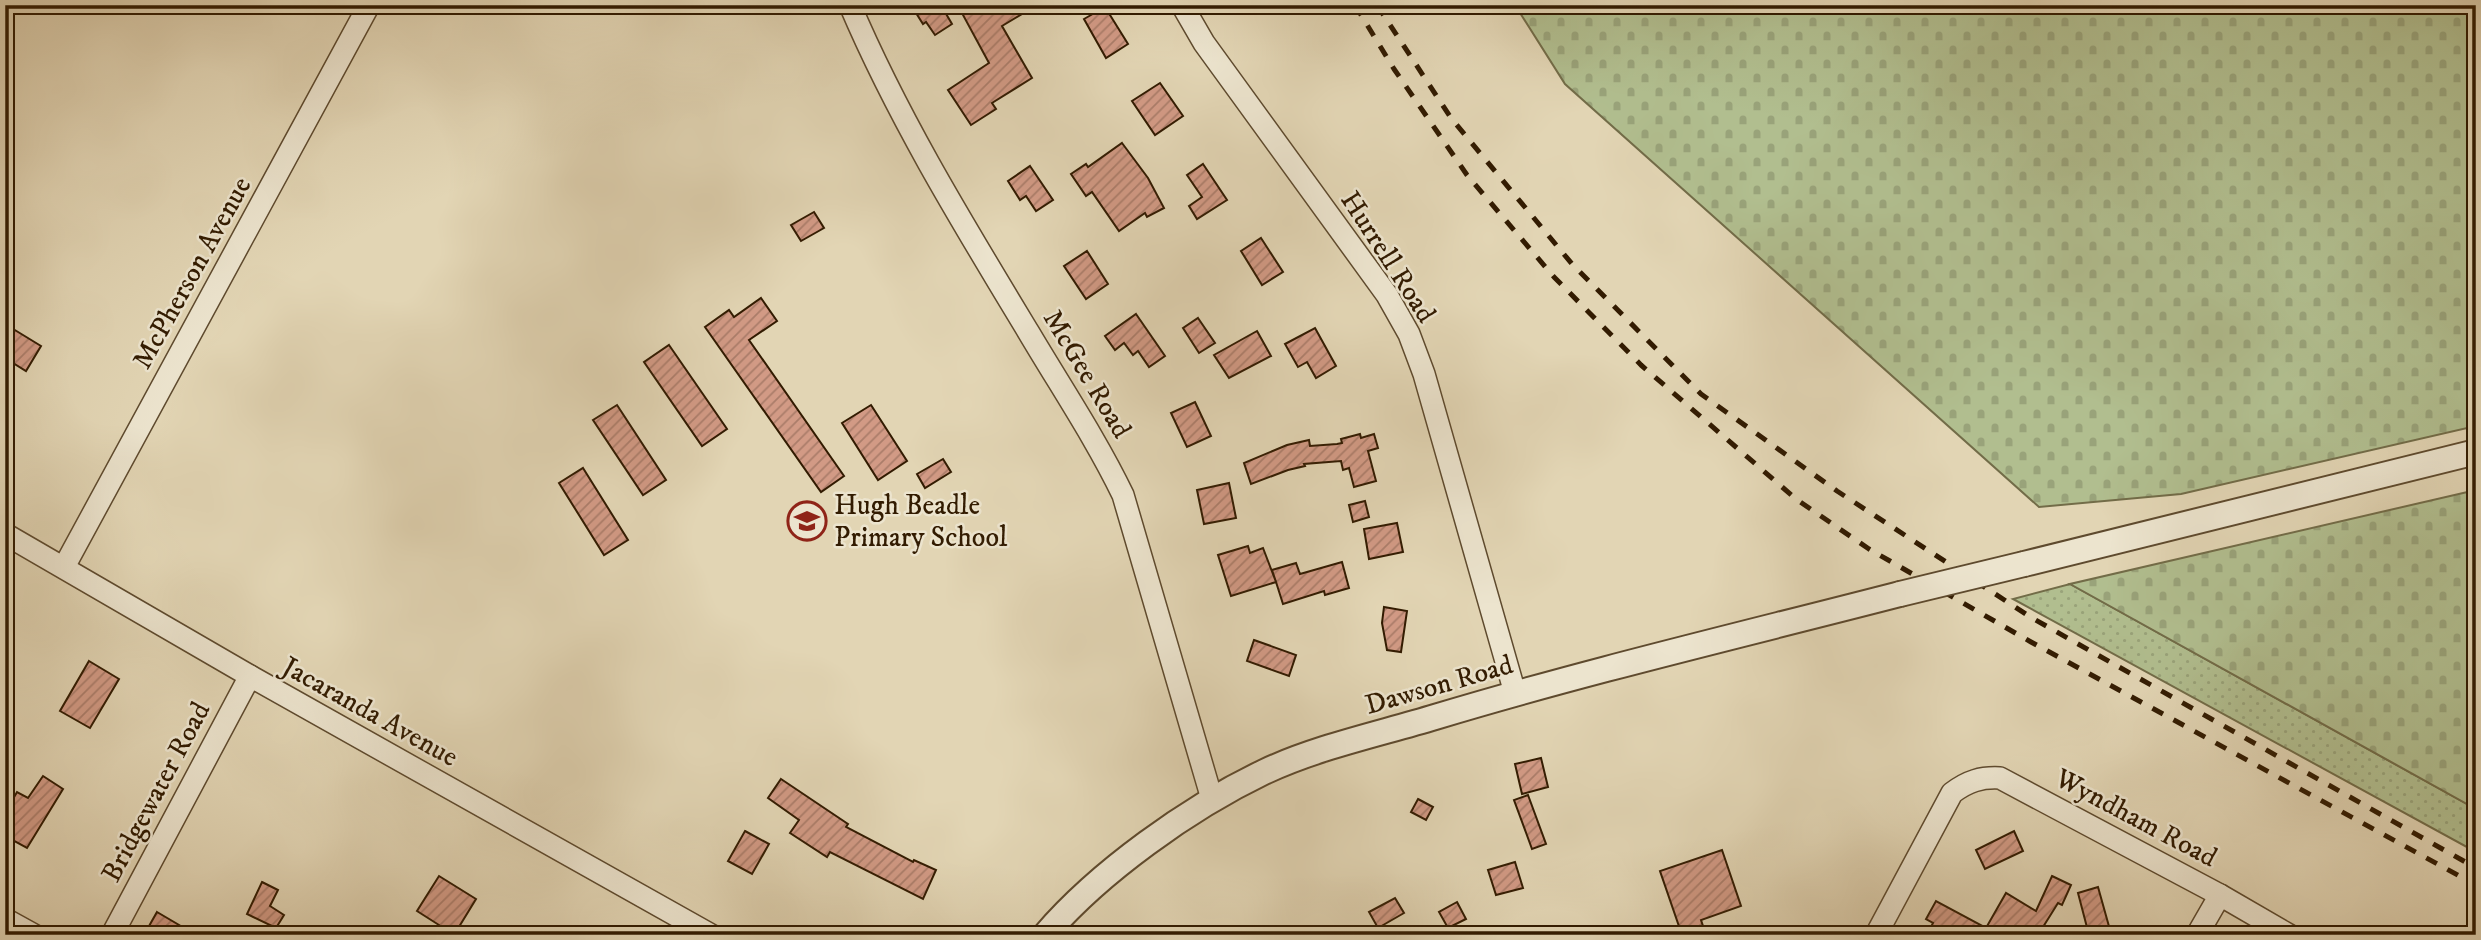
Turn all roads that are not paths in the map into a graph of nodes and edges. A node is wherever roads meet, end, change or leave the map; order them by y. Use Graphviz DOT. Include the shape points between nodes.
graph roads {
  1 [pos="369,5"];
  2 [pos="850,5"];
  3 [pos="1182,5"];
  4 [pos="2476,452"];
  5 [pos="5,534"];
  6 [pos="64,567"];
  7 [pos="250,676"];
  8 [pos="1515,693"];
  9 [pos="1212,799"];
  10 [pos="2220,895"];
  11 [pos="5,919"];
  12 [pos="34,935"];
  13 [pos="112,935"];
  14 [pos="710,935"];
  15 [pos="1045,935"];
  16 [pos="1876,935"];
  17 [pos="2197,935"];
  18 [pos="2289,935"];
  1 -- 6 [label="street, McPherson Avenue"];
  2 -- 9 [label="street, McGee Road" via="886,86 1123,495"];
  3 -- 8 [label="street, Hurrell Road" via="1204,43 1387,295 1409,334"];
  4 -- 8 [label="street, Dawson Road, bridge"];
  5 -- 6 [label="street, Jacaranda Avenue"];
  6 -- 7 [label="street, Jacaranda Avenue"];
  7 -- 13 [label="street, Bridgewater Road"];
  7 -- 14 [label="street, Jacaranda Avenue"];
  8 -- 9 [label="street, Dawson Road" via="1310,754"];
  9 -- 15 [label="street, Dawson Road" via="1138,850 1065,911"];
  10 -- 16 [label="street, Wyndham Road" via="2000,778 1975,779 1952,793"];
  10 -- 17 [label="street"];
  10 -- 18 [label="street, Wyndham Road"];
  11 -- 12 [label="street"];
}
